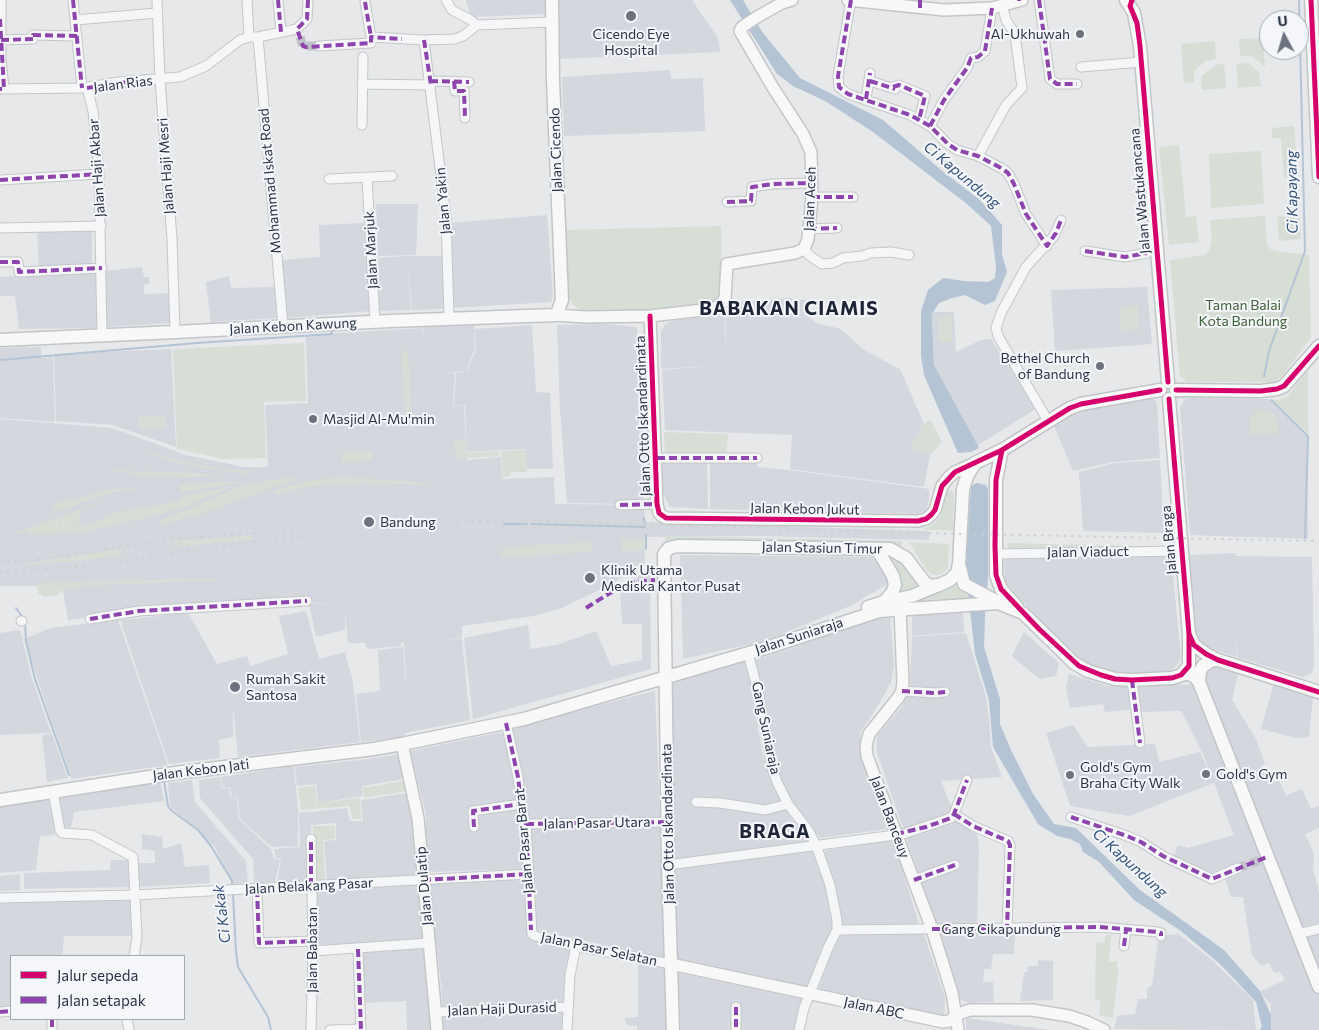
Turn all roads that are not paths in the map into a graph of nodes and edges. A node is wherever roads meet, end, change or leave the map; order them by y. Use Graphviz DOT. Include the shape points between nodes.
graph roads {
  1 [pos="1,0"];
  2 [pos="73,0"];
  3 [pos="157,0"];
  4 [pos="247,0"];
  5 [pos="278,0"];
  6 [pos="308,0"];
  7 [pos="446,0"];
  8 [pos="552,0"];
  9 [pos="792,0"];
  10 [pos="853,0"];
  11 [pos="1020,0"];
  12 [pos="1039,0"];
  13 [pos="1312,0"];
  14 [pos="365,2"];
  15 [pos="1129,2"];
  16 [pos="920,4"];
  17 [pos="997,7"];
  18 [pos="157,13"];
  19 [pos="1,20"];
  20 [pos="76,20"];
  21 [pos="551,22"];
  22 [pos="477,25"];
  23 [pos="281,32"];
  24 [pos="77,36"];
  25 [pos="253,37"];
  26 [pos="371,37"];
  27 [pos="1,40"];
  28 [pos="424,40"];
  29 [pos="319,46"];
  30 [pos="363,57"];
  31 [pos="1141,62"];
  32 [pos="1082,67"];
  33 [pos="160,79"];
  34 [pos="454,82"];
  35 [pos="469,82"];
  36 [pos="430,83"];
  37 [pos="362,84"];
  38 [pos="1078,84"];
  39 [pos="84,88"];
  40 [pos="2,89"];
  41 [pos="866,99"];
  42 [pos="465,118"];
  43 [pos="919,120"];
  44 [pos="362,125"];
  45 [pos="930,126"];
  46 [pos="978,156"];
  47 [pos="99,174"];
  48 [pos="392,176"];
  49 [pos="1319,177"];
  50 [pos="367,178"];
  51 [pos="329,179"];
  52 [pos="0,180"];
  53 [pos="812,183"];
  54 [pos="812,197"];
  55 [pos="853,197"];
  56 [pos="727,202"];
  57 [pos="1061,220"];
  58 [pos="101,226"];
  59 [pos="0,228"];
  60 [pos="837,228"];
  61 [pos="809,229"];
  62 [pos="1047,246"];
  63 [pos="804,249"];
  64 [pos="1085,251"];
  65 [pos="1147,253"];
  66 [pos="909,255"];
  67 [pos="0,262"];
  68 [pos="102,268"];
  69 [pos="562,300"];
  70 [pos="555,314"];
  71 [pos="650,316"];
  72 [pos="586,317"];
  73 [pos="449,318"];
  74 [pos="376,322"];
  75 [pos="283,326"];
  76 [pos="175,332"];
  77 [pos="102,336"];
  78 [pos="0,340"];
  79 [pos="1319,346"];
  80 [pos="1168,390"];
  81 [pos="1048,420"];
  82 [pos="1002,450"];
  83 [pos="660,458"];
  84 [pos="757,458"];
  85 [pos="975,464"];
  86 [pos="963,490"];
  87 [pos="938,500"];
  88 [pos="620,505"];
  89 [pos="659,509"];
  90 [pos="877,549"];
  91 [pos="1182,551"];
  92 [pos="995,554"];
  93 [pos="664,558"];
  94 [pos="959,564"];
  95 [pos="940,585"];
  96 [pos="307,601"];
  97 [pos="991,601"];
  98 [pos="884,602"];
  99 [pos="900,609"];
  100 [pos="1023,614"];
  101 [pos="90,619"];
  102 [pos="835,624"];
  103 [pos="1189,634"];
  104 [pos="748,653"];
  105 [pos="1218,660"];
  106 [pos="1181,675"];
  107 [pos="666,677"];
  108 [pos="1132,680"];
  109 [pos="1199,682"];
  110 [pos="902,691"];
  111 [pos="945,692"];
  112 [pos="1319,692"];
  113 [pos="506,723"];
  114 [pos="1140,743"];
  115 [pos="402,744"];
  116 [pos="967,780"];
  117 [pos="53,792"];
  118 [pos="0,800"];
  119 [pos="696,802"];
  120 [pos="521,804"];
  121 [pos="788,804"];
  122 [pos="954,814"];
  123 [pos="1071,816"];
  124 [pos="668,822"];
  125 [pos="526,824"];
  126 [pos="474,827"];
  127 [pos="896,834"];
  128 [pos="311,839"];
  129 [pos="816,845"];
  130 [pos="668,865"];
  131 [pos="955,865"];
  132 [pos="1238,868"];
  133 [pos="529,874"];
  134 [pos="423,880"];
  135 [pos="914,880"];
  136 [pos="311,886"];
  137 [pos="257,889"];
  138 [pos="134,895"];
  139 [pos="0,898"];
  140 [pos="932,929"];
  141 [pos="1007,929"];
  142 [pos="1319,929"];
  143 [pos="531,930"];
  144 [pos="838,930"];
  145 [pos="1126,930"];
  146 [pos="1297,934"];
  147 [pos="1161,936"];
  148 [pos="313,941"];
  149 [pos="429,943"];
  150 [pos="576,946"];
  151 [pos="1124,946"];
  152 [pos="358,949"];
  153 [pos="313,951"];
  154 [pos="134,955"];
  155 [pos="671,964"];
  156 [pos="1319,987"];
  157 [pos="810,994"];
  158 [pos="568,1007"];
  159 [pos="736,1007"];
  160 [pos="436,1012"];
  161 [pos="957,1016"];
  162 [pos="311,1030"];
  163 [pos="330,1030"];
  164 [pos="361,1030"];
  165 [pos="437,1030"];
  166 [pos="567,1030"];
  167 [pos="673,1030"];
  168 [pos="736,1030"];
  169 [pos="799,1030"];
  170 [pos="958,1030"];
  171 [pos="1104,1030"];
  1 -- 19 [label="street"];
  2 -- 20 [label="street, Jalan Haji Akbar"];
  3 -- 18 [label="street, Jalan Haji Mesri"];
  4 -- 25 [label="street, Mohammad Iskat Road"];
  5 -- 23 [label="street"];
  6 -- 23 [label="street, Jalan Rias" via="307,19 299,33"];
  7 -- 22 [label="street" via="452,10"];
  8 -- 21 [label="main road, Jalan Cicendo"];
  9 -- 53 [label="street, Jalan Aceh" via="740,28 807,142 811,152"];
  10 -- 16 [label="street"];
  10 -- 41 [label="street" via="838,84 843,91"];
  11 -- 17 [label="street"];
  12 -- 38 [label="street" via="1050,79 1058,84"];
  13 -- 49 [label="main road"];
  14 -- 26 [label="street"];
  15 -- 31 [label="main road, Jalan Wastukancana" via="1137,23"];
  16 -- 17 [label="street" via="944,10"];
  17 -- 45 [label="street" via="985,51 971,58"];
  17 -- 46 [label="street" via="1015,34 1022,88 1006,105"];
  18 -- 20 [label="street"];
  18 -- 33 [label="street, Jalan Haji Mesri"];
  19 -- 27 [label="street"];
  20 -- 24 [label="street, Jalan Haji Akbar"];
  21 -- 22 [label="street"];
  21 -- 69 [label="main road, Jalan Cicendo"];
  22 -- 28 [label="street" via="463,36"];
  23 -- 25 [label="street, Jalan Rias"];
  24 -- 27 [label="street" via="33,35 33,39"];
  24 -- 39 [label="street, Jalan Haji Akbar"];
  25 -- 33 [label="street, Jalan Rias" via="236,42 192,73"];
  25 -- 75 [label="street, Mohammad Iskat Road"];
  26 -- 28 [label="street"];
  26 -- 29 [label="street" via="371,44"];
  27 -- 40 [label="street"];
  28 -- 36 [label="street, Jalan Yakin"];
  30 -- 37 [label="street"];
  31 -- 32 [label="street"];
  31 -- 80 [label="main road, Jalan Wastukancana"];
  33 -- 39 [label="street, Jalan Rias"];
  33 -- 76 [label="street, Jalan Haji Mesri" via="172,239"];
  34 -- 35 [label="street"];
  34 -- 36 [label="street"];
  34 -- 42 [label="street" via="455,91 464,92"];
  36 -- 37 [label="street"];
  36 -- 73 [label="street, Jalan Yakin" via="446,216"];
  37 -- 44 [label="street"];
  39 -- 40 [label="street"];
  39 -- 47 [label="street, Jalan Haji Akbar" via="93,111"];
  41 -- 43 [label="street"];
  41 -- 43 [label="street" via="870,77 894,88 899,85 924,95"];
  43 -- 45 [label="street"];
  45 -- 46 [label="street" via="957,150"];
  46 -- 62 [label="street" via="1008,173 1026,214"];
  47 -- 52 [label="street"];
  47 -- 58 [label="street, Jalan Haji Akbar"];
  48 -- 50 [label="street"];
  50 -- 51 [label="street"];
  50 -- 74 [label="street, Jalan Marjuk"];
  53 -- 54 [label="street, Jalan Aceh"];
  53 -- 56 [label="street" via="752,187 752,201"];
  54 -- 55 [label="street"];
  54 -- 61 [label="street, Jalan Aceh"];
  57 -- 62 [label="street"];
  58 -- 59 [label="street"];
  58 -- 68 [label="street, Jalan Haji Akbar"];
  60 -- 61 [label="street"];
  61 -- 63 [label="street, Jalan Aceh"];
  62 -- 81 [label="street" via="1026,267 996,328"];
  63 -- 66 [label="street" via="822,264 870,253"];
  63 -- 71 [label="street, Jalan Aceh" via="727,264 725,299 718,307"];
  64 -- 65 [label="street" via="1125,257"];
  67 -- 68 [label="street" via="18,262 18,272"];
  68 -- 77 [label="street, Jalan Haji Akbar"];
  69 -- 70 [label="main road, Jalan Cicendo"];
  69 -- 72 [label="street" via="574,312"];
  70 -- 72 [label="street, Jalan Kebon Kawung"];
  70 -- 73 [label="main road, Jalan Kebon Kawung"];
  71 -- 72 [label="street, Jalan Aceh"];
  71 -- 83 [label="street, Jalan Otto Iskandardinata"];
  73 -- 74 [label="main road, Jalan Kebon Kawung"];
  74 -- 75 [label="main road, Jalan Kebon Kawung"];
  75 -- 76 [label="main road, Jalan Kebon Kawung"];
  76 -- 77 [label="main road, Jalan Kebon Kawung"];
  77 -- 78 [label="main road, Jalan Kebon Kawung"];
  79 -- 80 [label="main road" via="1284,386 1277,389"];
  80 -- 81 [label="main road" via="1081,404"];
  80 -- 91 [label="main road, Jalan Braga"];
  81 -- 82 [label="main road"];
  82 -- 85 [label="main road"];
  82 -- 92 [label="main road" via="996,480"];
  83 -- 84 [label="street"];
  83 -- 89 [label="street, Jalan Otto Iskandardinata"];
  85 -- 86 [label="main road"];
  85 -- 87 [label="street, Jalan Kebon Jukut" via="948,478"];
  86 -- 87 [label="street, Jalan Kebon Jukut" via="956,484 948,485"];
  86 -- 94 [label="main road"];
  87 -- 89 [label="street, Jalan Kebon Jukut" via="926,519 905,522 666,518"];
  88 -- 89 [label="street"];
  90 -- 93 [label="main road, Jalan Stasiun Timur" via="678,546 666,551"];
  90 -- 95 [label="main road, Jalan Stasiun Timur" via="900,553 925,583"];
  90 -- 98 [label="main road" via="894,576 892,593"];
  91 -- 92 [label="street, Jalan Viaduct"];
  91 -- 103 [label="main road, Jalan Braga"];
  92 -- 100 [label="main road" via="998,584"];
  93 -- 107 [label="main road, Jalan Otto Iskandardinata"];
  94 -- 95 [label="main road" via="957,573"];
  94 -- 97 [label="main road" via="964,584"];
  95 -- 98 [label="main road"];
  96 -- 101 [label="street" via="139,611"];
  97 -- 99 [label="main road, Jalan Suniaraja"];
  97 -- 100 [label="main road, Jalan Suniaraja"];
  98 -- 102 [label="main road"];
  99 -- 102 [label="main road, Jalan Suniaraja" via="878,611"];
  99 -- 110 [label="street"];
  100 -- 108 [label="main road, Jalan Suniaraja" via="1079,666 1101,676"];
  102 -- 104 [label="main road, Jalan Suniaraja"];
  103 -- 105 [label="main road" via="1194,645"];
  103 -- 106 [label="main road, Jalan Braga" via="1189,666"];
  104 -- 107 [label="main road, Jalan Suniaraja"];
  104 -- 121 [label="street, Gang Suniaraja" via="772,768"];
  105 -- 109 [label="main road" via="1206,663 1200,670"];
  105 -- 112 [label="main road"];
  106 -- 108 [label="main road, Jalan Suniaraja"];
  106 -- 109 [label="main road" via="1190,674"];
  107 -- 113 [label="main road, Jalan Suniaraja"];
  107 -- 124 [label="main road, Jalan Otto Iskandardinata"];
  108 -- 114 [label="street"];
  109 -- 146 [label="main road" via="1264,859"];
  110 -- 111 [label="street"];
  110 -- 127 [label="street, Jalan Banceuy" via="869,734 866,746"];
  113 -- 115 [label="main road, Jalan Suniaraja"];
  113 -- 120 [label="street, Jalan Pasar Barat"];
  115 -- 117 [label="main road, Jalan Kebon Jati"];
  115 -- 134 [label="street, Jalan Dulatip" via="418,818"];
  116 -- 122 [label="street"];
  117 -- 118 [label="main road, Jalan Kebon Jati"];
  117 -- 138 [label="street" via="62,832 92,835 131,856"];
  119 -- 121 [label="street" via="765,810"];
  120 -- 125 [label="street, Jalan Pasar Barat"];
  120 -- 126 [label="street" via="473,811"];
  121 -- 129 [label="street, Gang Suniaraja"];
  122 -- 127 [label="street" via="944,822"];
  122 -- 141 [label="street" via="1008,841 1010,845"];
  123 -- 132 [label="street" via="1141,842 1212,879"];
  124 -- 125 [label="street, Jalan Pasar Utara"];
  124 -- 130 [label="main road, Jalan Otto Iskandardinata"];
  125 -- 133 [label="street, Jalan Pasar Barat"];
  127 -- 129 [label="street"];
  127 -- 135 [label="street, Jalan Banceuy"];
  128 -- 136 [label="street, Jalan Babatan"];
  129 -- 130 [label="street"];
  129 -- 144 [label="street, Gang Suniaraja" via="832,894"];
  130 -- 155 [label="main road, Jalan Otto Iskandardinata"];
  131 -- 135 [label="street"];
  133 -- 134 [label="street, Jalan Belakang Pasar"];
  133 -- 143 [label="street, Jalan Pasar Barat"];
  134 -- 136 [label="street, Jalan Belakang Pasar"];
  134 -- 149 [label="street, Jalan Dulatip"];
  135 -- 140 [label="street, Jalan Banceuy"];
  136 -- 137 [label="street, Jalan Belakang Pasar"];
  136 -- 148 [label="street, Jalan Babatan"];
  137 -- 138 [label="street, Jalan Belakang Pasar"];
  137 -- 148 [label="street" via="259,943"];
  138 -- 139 [label="street, Jalan Belakang Pasar"];
  138 -- 154 [label="street" via="137,937"];
  140 -- 141 [label="street, Gang Cikapundung"];
  140 -- 144 [label="street, Gang Cikapundung"];
  140 -- 161 [label="street, Jalan Banceuy"];
  141 -- 145 [label="street, Gang Cikapundung"];
  142 -- 146 [label="street"];
  143 -- 150 [label="street, Jalan Pasar Selatan" via="535,936"];
  144 -- 157 [label="street"];
  145 -- 147 [label="street, Gang Cikapundung" via="1158,932"];
  145 -- 151 [label="street"];
  146 -- 156 [label="main road"];
  148 -- 153 [label="street, Jalan Babatan"];
  149 -- 152 [label="street"];
  149 -- 160 [label="street, Jalan Dulatip"];
  150 -- 155 [label="street, Jalan Pasar Selatan"];
  150 -- 158 [label="street"];
  152 -- 153 [label="street"];
  152 -- 164 [label="street"];
  153 -- 162 [label="street, Jalan Babatan"];
  155 -- 157 [label="street, Jalan ABC"];
  155 -- 167 [label="main road, Jalan Otto Iskandardinata"];
  157 -- 161 [label="street, Jalan ABC" via="943,1022"];
  157 -- 169 [label="street"];
  158 -- 160 [label="street, Jalan Haji Durasid"];
  158 -- 166 [label="street"];
  159 -- 168 [label="street"];
  160 -- 165 [label="street, Jalan Dulatip"];
  161 -- 170 [label="street, Jalan Banceuy"];
  161 -- 171 [label="street, Jalan ABC" via="970,1010 1032,1010 1069,1016"];
  163 -- 164 [label="street"];
}
